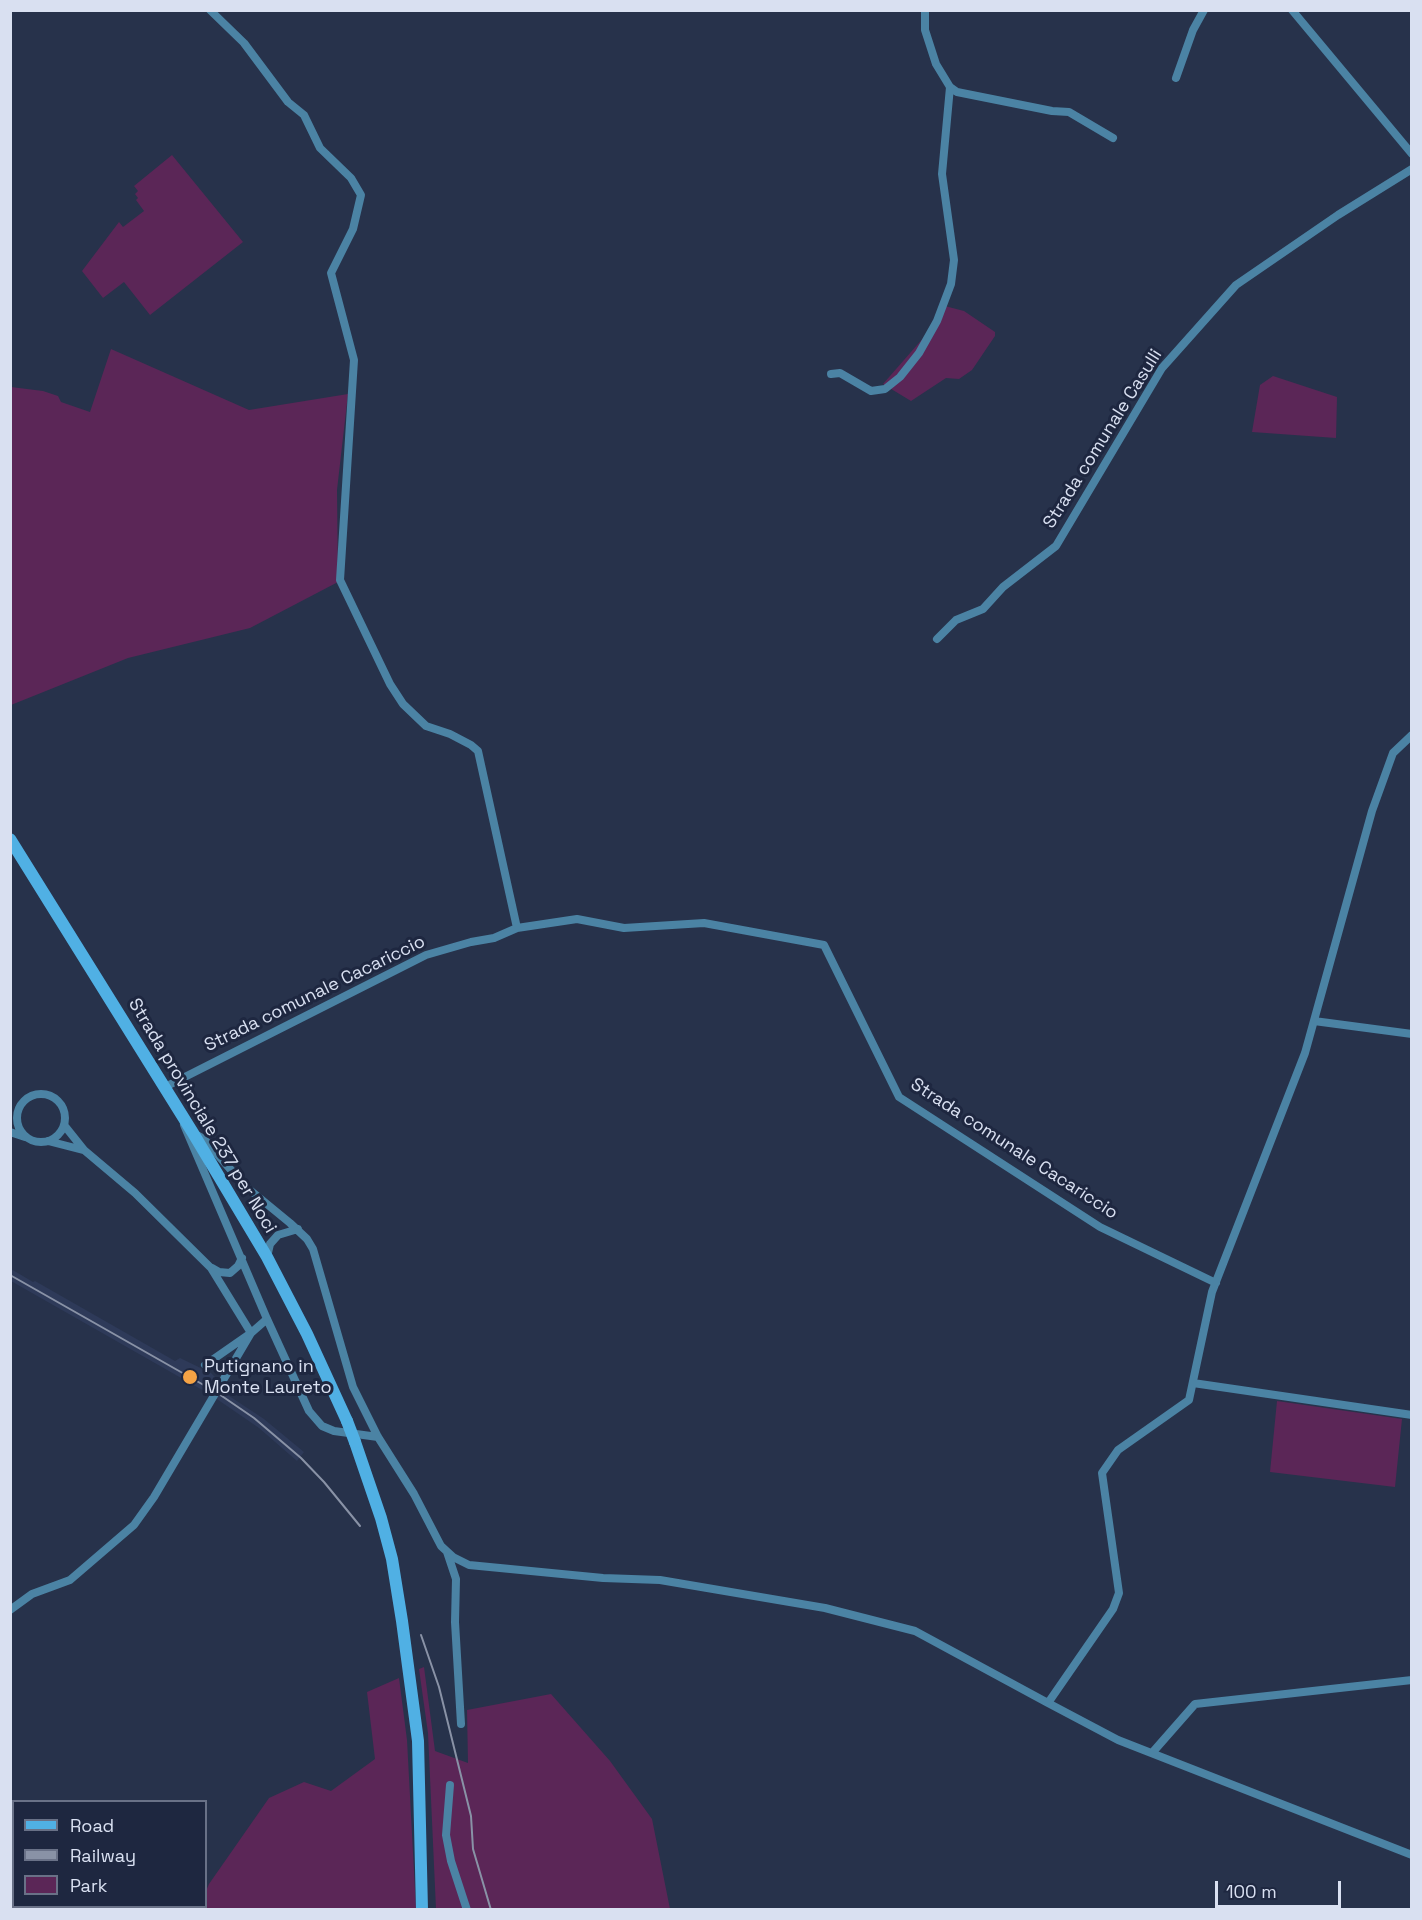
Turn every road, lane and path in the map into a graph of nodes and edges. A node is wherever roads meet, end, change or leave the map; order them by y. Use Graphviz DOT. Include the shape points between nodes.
graph roads {
  1 [pos="210,10"];
  2 [pos="926,10"];
  3 [pos="1204,10"];
  4 [pos="1292,10"];
  5 [pos="1176,78"];
  6 [pos="950,87"];
  7 [pos="1113,138"];
  8 [pos="1412,154"];
  9 [pos="1412,170"];
  10 [pos="831,374"];
  11 [pos="938,639"];
  12 [pos="1412,735"];
  13 [pos="10,839"];
  14 [pos="517,928"];
  15 [pos="1314,1021"];
  16 [pos="1412,1034"];
  17 [pos="165,1087"];
  18 [pos="15,1109"];
  19 [pos="180,1111"];
  20 [pos="64,1125"];
  21 [pos="10,1132"];
  22 [pos="193,1133"];
  23 [pos="25,1137"];
  24 [pos="48,1141"];
  25 [pos="84,1150"];
  26 [pos="298,1229"];
  27 [pos="267,1257"];
  28 [pos="242,1258"];
  29 [pos="211,1268"];
  30 [pos="1216,1282"];
  31 [pos="267,1319"];
  32 [pos="252,1333"];
  33 [pos="205,1365"];
  34 [pos="1193,1383"];
  35 [pos="1412,1416"];
  36 [pos="378,1437"];
  37 [pos="447,1552"];
  38 [pos="10,1610"];
  39 [pos="1412,1680"];
  40 [pos="1048,1703"];
  41 [pos="460,1724"];
  42 [pos="1152,1753"];
  43 [pos="450,1785"];
  44 [pos="1412,1855"];
  45 [pos="422,1910"];
  46 [pos="467,1910"];
  1 -- 14 [label="street" via="244,43 288,102 304,115 320,148 351,178 361,195 353,230 331,273 354,360 340,580 403,704 426,726 450,734 478,751"];
  2 -- 6 [label="street" via="924,30 936,64"];
  3 -- 5 [label="street" via="1192,30"];
  4 -- 8 [label="street"];
  6 -- 7 [label="street" via="957,92 1069,112"];
  6 -- 10 [label="street" via="942,174 954,260 951,284 937,321 919,353 885,389 871,392 840,373"];
  9 -- 11 [label="street, Strada comunale Casulli" via="1236,285 1162,368 1056,546 1003,587 983,609 957,620"];
  12 -- 15 [label="street" via="1393,753 1372,811"];
  13 -- 17 [label="main road, Strada provinciale 237 per Noci"];
  14 -- 17 [label="street, Strada comunale Cacariccio" via="494,938 426,955"];
  14 -- 30 [label="street, Strada comunale Cacariccio" via="577,919 624,928 704,923 824,945 899,1097 1100,1227"];
  15 -- 16 [label="street"];
  15 -- 30 [label="street"];
  17 -- 19 [label="main road, Strada provinciale 237 per Noci"];
  18 -- 20 [label="street" via="30,1096 53,1097 63,1109"];
  18 -- 23 [label="street"];
  19 -- 22 [label="main road, Strada provinciale 237 per Noci"];
  19 -- 28 [label="street" via="187,1137"];
  20 -- 24 [label="street"];
  20 -- 25 [label="street"];
  21 -- 23 [label="street"];
  22 -- 26 [label="street" via="204,1139 245,1186"];
  22 -- 27 [label="main road, Strada provinciale 237 per Noci"];
  23 -- 24 [label="street"];
  24 -- 25 [label="street"];
  25 -- 29 [label="street" via="135,1193"];
  26 -- 27 [label="street" via="278,1234"];
  26 -- 36 [label="street" via="313,1250 352,1387"];
  27 -- 45 [label="main road, Strada provinciale 237 per Noci, bridge" via="347,1420 392,1559 418,1741"];
  28 -- 29 [label="street" via="230,1273"];
  28 -- 31 [label="street"];
  29 -- 32 [label="street"];
  30 -- 34 [label="street"];
  31 -- 32 [label="street"];
  31 -- 36 [label="street" via="309,1411 322,1426"];
  32 -- 33 [label="street"];
  32 -- 38 [label="street" via="134,1525 70,1580 32,1594"];
  34 -- 35 [label="street"];
  34 -- 40 [label="street" via="1189,1400 1118,1450 1102,1473 1119,1593 1113,1609"];
  36 -- 37 [label="street"];
  37 -- 40 [label="street" via="469,1564 660,1580 836,1611 915,1631"];
  37 -- 41 [label="street" via="456,1579"];
  39 -- 42 [label="street" via="1194,1704"];
  40 -- 42 [label="street" via="1118,1740"];
  42 -- 44 [label="street"];
  43 -- 46 [label="street" via="446,1835"];
}
